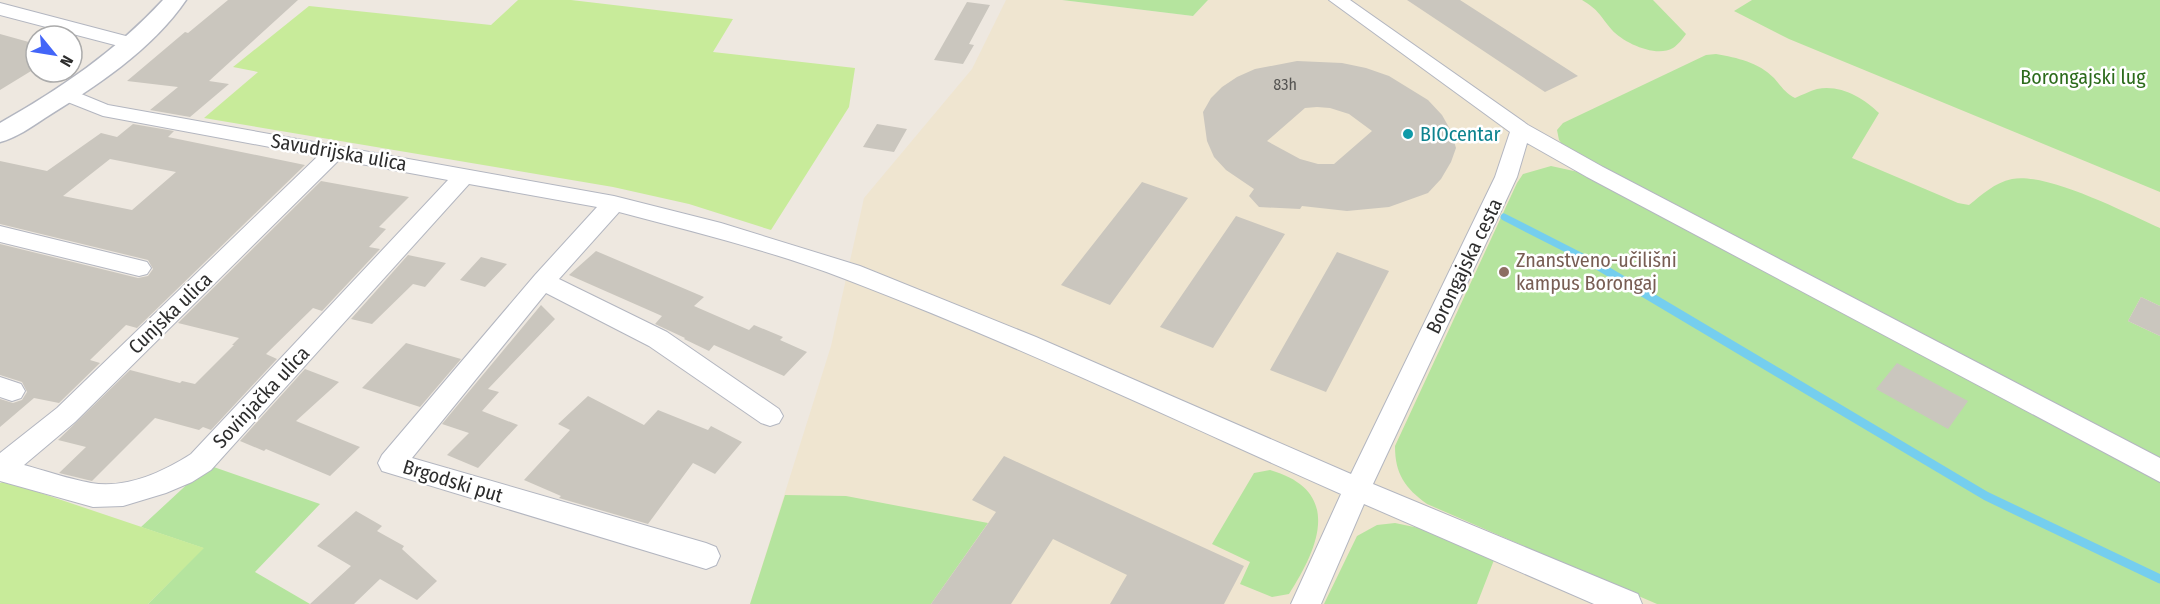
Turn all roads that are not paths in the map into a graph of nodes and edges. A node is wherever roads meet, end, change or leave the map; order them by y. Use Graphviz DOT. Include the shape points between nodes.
graph roads {
  1 [pos="175,0"];
  2 [pos="1338,0"];
  3 [pos="0,9"];
  4 [pos="134,44"];
  5 [pos="67,95"];
  6 [pos="1521,130"];
  7 [pos="0,134"];
  8 [pos="336,152"];
  9 [pos="465,175"];
  10 [pos="614,203"];
  11 [pos="0,234"];
  12 [pos="139,268"];
  13 [pos="543,281"];
  14 [pos="770,416"];
  15 [pos="0,470"];
  16 [pos="2160,471"];
  17 [pos="1357,489"];
  18 [pos="706,556"];
  19 [pos="1306,604"];
  20 [pos="1628,604"];
  1 -- 4 [label="street"];
  2 -- 6 [label="street"];
  3 -- 4 [label="street"];
  4 -- 5 [label="street"];
  5 -- 7 [label="street"];
  5 -- 8 [label="street, Savudrijska ulica" via="103,110"];
  6 -- 16 [label="street"];
  6 -- 17 [label="street, Borongajska cesta" via="1506,177"];
  8 -- 9 [label="street, Savudrijska ulica"];
  8 -- 15 [label="street, Cunjska ulica" via="66,415"];
  9 -- 10 [label="street, Savudrijska ulica"];
  9 -- 15 [label="street, Sovinjačka ulica" via="201,462 156,485 123,494 93,495"];
  10 -- 13 [label="street"];
  10 -- 17 [label="street, Savudrijska ulica" via="852,272"];
  11 -- 12 [label="street"];
  13 -- 14 [label="street" via="658,339"];
  13 -- 18 [label="street, Brgodski put" via="392,463"];
  17 -- 19 [label="street, Borongajska cesta"];
  17 -- 20 [label="street, Savudrijska ulica"];
}
